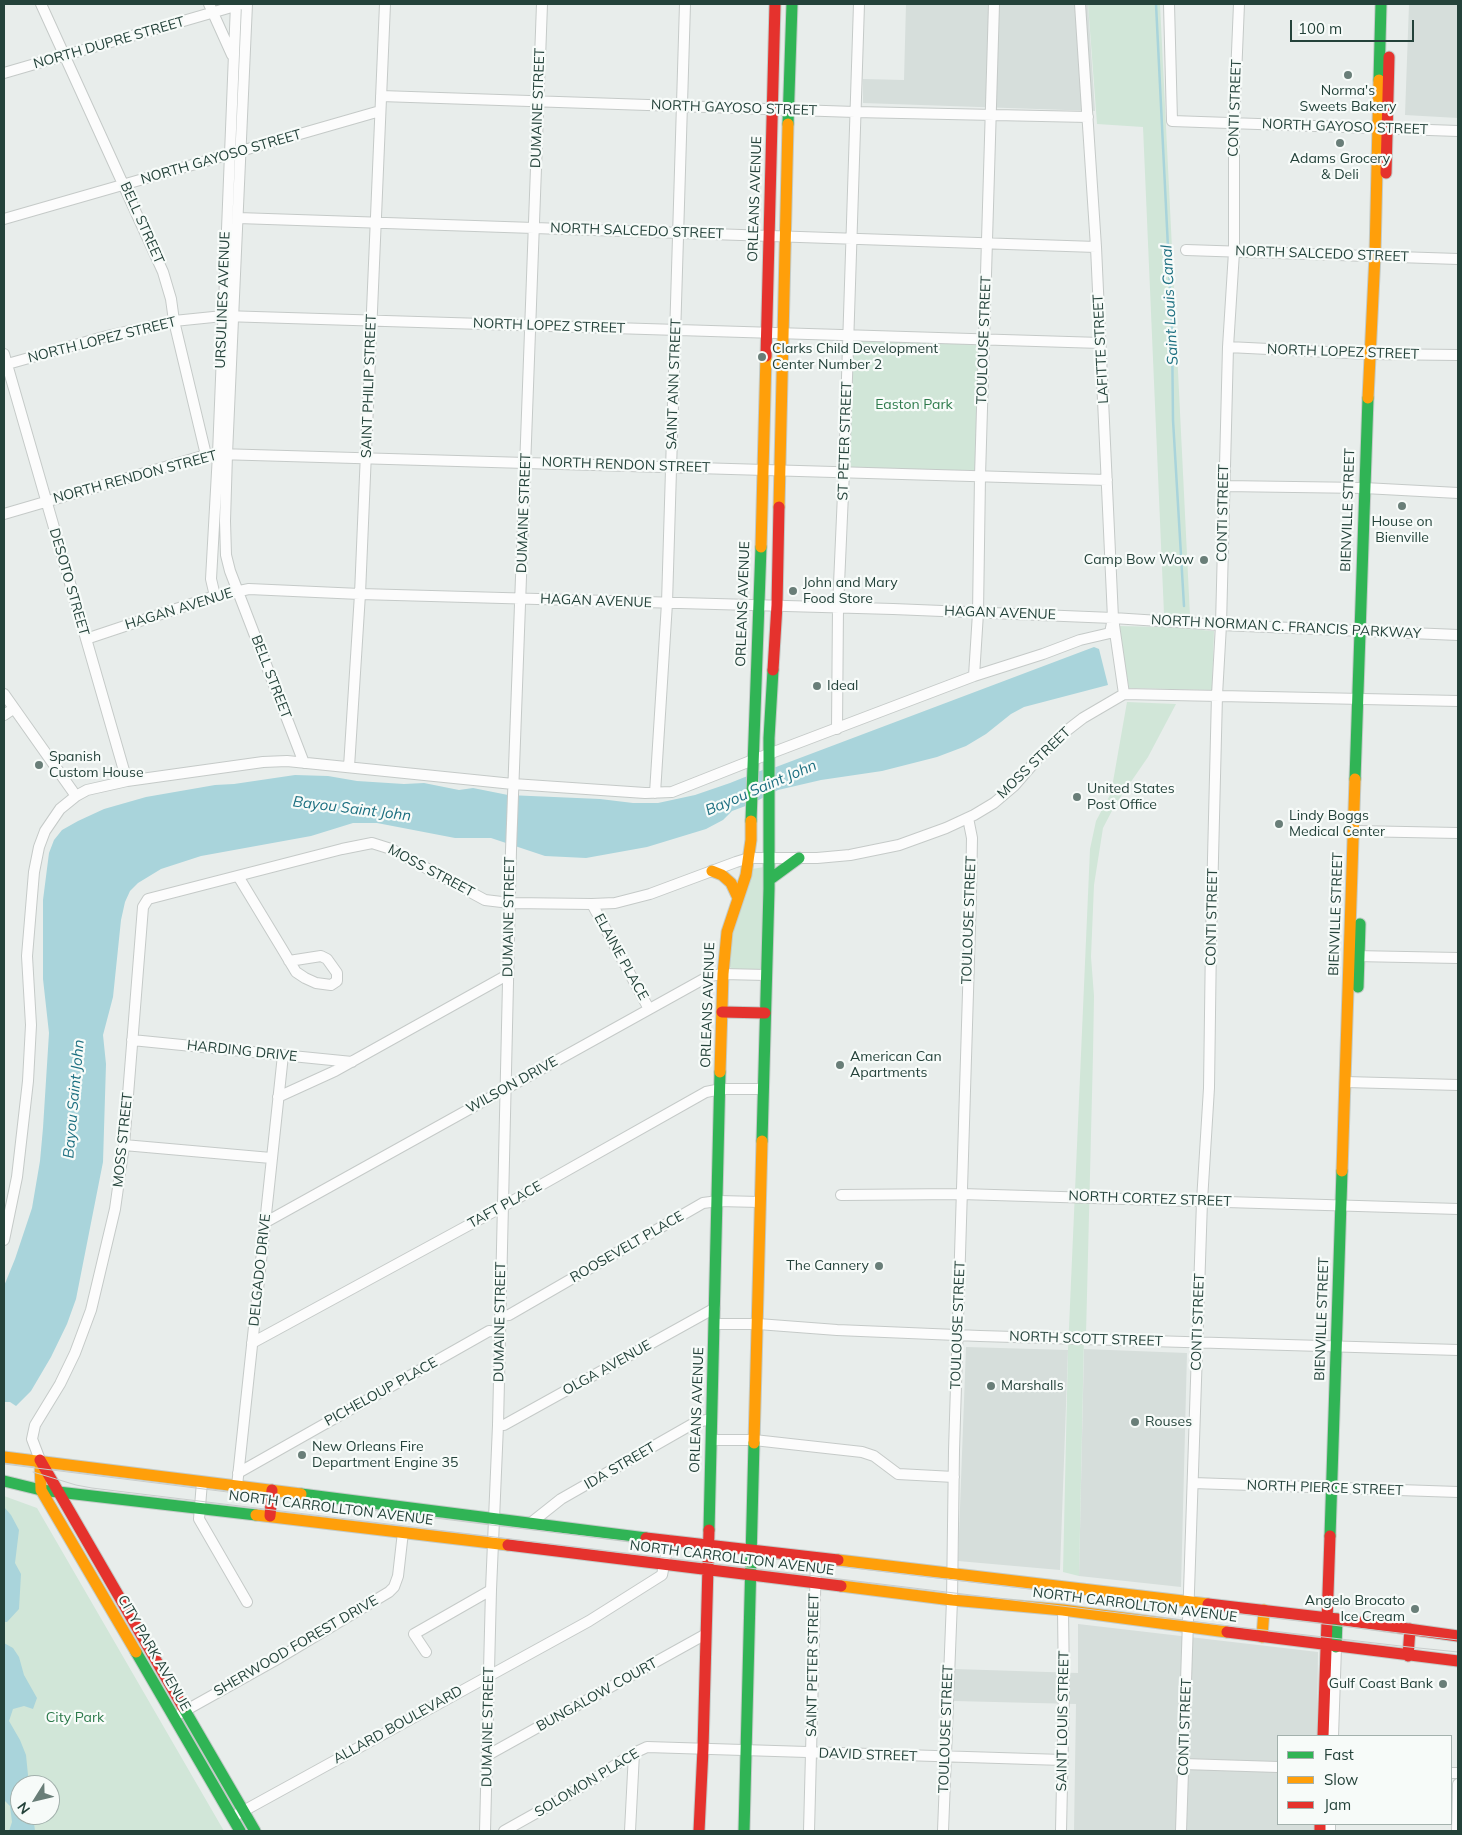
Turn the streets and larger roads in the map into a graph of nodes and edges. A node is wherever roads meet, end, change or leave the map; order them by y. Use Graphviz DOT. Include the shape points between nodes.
graph roads {
  1 [pos="41,4"];
  2 [pos="238,4"];
  3 [pos="247,4"];
  4 [pos="385,4"];
  5 [pos="542,4"];
  6 [pos="685,4"];
  7 [pos="775,4"];
  8 [pos="792,4"];
  9 [pos="859,4"];
  10 [pos="994,4"];
  11 [pos="1080,4"];
  12 [pos="1169,4"];
  13 [pos="1239,4"];
  14 [pos="1381,4"];
  15 [pos="1390,4"];
  16 [pos="211,8"];
  17 [pos="66,56"];
  18 [pos="234,58"];
  19 [pos="4,73"];
  20 [pos="381,96"];
  21 [pos="539,101"];
  22 [pos="682,106"];
  23 [pos="772,109"];
  24 [pos="380,110"];
  25 [pos="789,110"];
  26 [pos="855,112"];
  27 [pos="991,115"];
  28 [pos="1088,117"];
  29 [pos="1234,124"];
  30 [pos="1382,128"];
  31 [pos="1458,131"];
  32 [pos="240,151"];
  33 [pos="229,154"];
  34 [pos="125,184"];
  35 [pos="238,218"];
  36 [pos="4,219"];
  37 [pos="376,223"];
  38 [pos="534,228"];
  39 [pos="678,233"];
  40 [pos="769,236"];
  41 [pos="785,236"];
  42 [pos="851,238"];
  43 [pos="987,243"];
  44 [pos="1096,247"];
  45 [pos="1186,250"];
  46 [pos="1234,252"];
  47 [pos="1379,256"];
  48 [pos="1458,259"];
  49 [pos="228,316"];
  50 [pos="372,320"];
  51 [pos="174,321"];
  52 [pos="531,325"];
  53 [pos="675,329"];
  54 [pos="766,332"];
  55 [pos="782,332"];
  56 [pos="848,334"];
  57 [pos="984,339"];
  58 [pos="1101,343"];
  59 [pos="1228,347"];
  60 [pos="1373,354"];
  61 [pos="1458,355"];
  62 [pos="5,361"];
  63 [pos="222,454"];
  64 [pos="206,455"];
  65 [pos="366,458"];
  66 [pos="526,462"];
  67 [pos="671,466"];
  68 [pos="762,469"];
  69 [pos="779,470"];
  70 [pos="844,471"];
  71 [pos="980,476"];
  72 [pos="1107,480"];
  73 [pos="1224,486"];
  74 [pos="1369,488"];
  75 [pos="1458,493"];
  76 [pos="46,501"];
  77 [pos="4,514"];
  78 [pos="238,591"];
  79 [pos="360,594"];
  80 [pos="215,596"];
  81 [pos="521,599"];
  82 [pos="667,603"];
  83 [pos="759,605"];
  84 [pos="777,605"];
  85 [pos="838,606"];
  86 [pos="978,613"];
  87 [pos="1113,618"];
  88 [pos="1221,625"];
  89 [pos="1364,631"];
  90 [pos="1458,635"];
  91 [pos="86,639"];
  92 [pos="974,676"];
  93 [pos="4,694"];
  94 [pos="1124,694"];
  95 [pos="1217,695"];
  96 [pos="1362,699"];
  97 [pos="1458,701"];
  98 [pos="14,709"];
  99 [pos="4,716"];
  100 [pos="837,729"];
  101 [pos="769,760"];
  102 [pos="304,763"];
  103 [pos="752,765"];
  104 [pos="349,767"];
  105 [pos="126,781"];
  106 [pos="513,789"];
  107 [pos="654,793"];
  108 [pos="76,796"];
  109 [pos="968,818"];
  110 [pos="1358,830"];
  111 [pos="1458,833"];
  112 [pos="769,857"];
  113 [pos="749,858"];
  114 [pos="799,858"];
  115 [pos="712,871"];
  116 [pos="238,876"];
  117 [pos="769,880"];
  118 [pos="738,898"];
  119 [pos="510,903"];
  120 [pos="592,904"];
  121 [pos="1354,956"];
  122 [pos="1458,958"];
  123 [pos="289,961"];
  124 [pos="509,974"];
  125 [pos="723,974"];
  126 [pos="766,975"];
  127 [pos="649,1010"];
  128 [pos="722,1012"];
  129 [pos="765,1013"];
  130 [pos="132,1040"];
  131 [pos="283,1055"];
  132 [pos="352,1062"];
  133 [pos="1349,1082"];
  134 [pos="1458,1085"];
  135 [pos="506,1088"];
  136 [pos="720,1089"];
  137 [pos="763,1089"];
  138 [pos="278,1097"];
  139 [pos="124,1145"];
  140 [pos="271,1158"];
  141 [pos="961,1194"];
  142 [pos="841,1195"];
  143 [pos="718,1201"];
  144 [pos="1202,1201"];
  145 [pos="760,1202"];
  146 [pos="1346,1205"];
  147 [pos="502,1207"];
  148 [pos="1458,1209"];
  149 [pos="266,1222"];
  150 [pos="4,1240"];
  151 [pos="715,1308"];
  152 [pos="500,1316"];
  153 [pos="714,1324"];
  154 [pos="758,1324"];
  155 [pos="500,1332"];
  156 [pos="958,1335"];
  157 [pos="1198,1342"];
  158 [pos="252,1343"];
  159 [pos="1341,1346"];
  160 [pos="1458,1350"];
  161 [pos="712,1419"];
  162 [pos="498,1425"];
  163 [pos="711,1440"];
  164 [pos="754,1440"];
  165 [pos="4,1456"];
  166 [pos="40,1460"];
  167 [pos="238,1473"];
  168 [pos="954,1477"];
  169 [pos="4,1482"];
  170 [pos="202,1482"];
  171 [pos="1193,1483"];
  172 [pos="237,1486"];
  173 [pos="1336,1488"];
  174 [pos="41,1490"];
  175 [pos="272,1490"];
  176 [pos="58,1491"];
  177 [pos="1458,1492"];
  178 [pos="200,1508"];
  179 [pos="270,1516"];
  180 [pos="494,1517"];
  181 [pos="532,1522"];
  182 [pos="403,1532"];
  183 [pos="669,1540"];
  184 [pos="493,1543"];
  185 [pos="708,1544"];
  186 [pos="751,1550"];
  187 [pos="816,1558"];
  188 [pos="665,1565"];
  189 [pos="708,1571"];
  190 [pos="951,1574"];
  191 [pos="750,1576"];
  192 [pos="815,1583"];
  193 [pos="1066,1588"];
  194 [pos="490,1590"];
  195 [pos="952,1600"];
  196 [pos="247,1602"];
  197 [pos="1189,1602"];
  198 [pos="1063,1610"];
  199 [pos="1264,1610"];
  200 [pos="1332,1618"];
  201 [pos="1188,1627"];
  202 [pos="1410,1629"];
  203 [pos="706,1634"];
  204 [pos="1262,1636"];
  205 [pos="1458,1636"];
  206 [pos="1332,1646"];
  207 [pos="426,1652"];
  208 [pos="1408,1656"];
  209 [pos="1458,1660"];
  210 [pos="489,1676"];
  211 [pos="185,1710"];
  212 [pos="174,1717"];
  213 [pos="1323,1735"];
  214 [pos="1333,1735"];
  215 [pos="703,1749"];
  216 [pos="745,1750"];
  217 [pos="634,1753"];
  218 [pos="810,1753"];
  219 [pos="488,1755"];
  220 [pos="946,1757"];
  221 [pos="1063,1760"];
  222 [pos="1183,1764"];
  223 [pos="1277,1767"];
  224 [pos="1458,1784"];
  225 [pos="243,1811"];
  226 [pos="232,1817"];
  227 [pos="240,1831"];
  228 [pos="255,1831"];
  229 [pos="486,1831"];
  230 [pos="504,1831"];
  231 [pos="630,1831"];
  232 [pos="699,1831"];
  233 [pos="744,1831"];
  234 [pos="809,1831"];
  235 [pos="943,1831"];
  236 [pos="1061,1831"];
  237 [pos="1181,1831"];
  238 [pos="1457,1831"];
  1 -- 17 [label="street, BELL STREET"];
  2 -- 16 [label="street, NORTH DUPRE STREET"];
  2 -- 18 [label="street, URSULINES AVENUE"];
  3 -- 32 [label="street, URSULINES AVENUE"];
  4 -- 20 [label="street, SAINT PHILIP STREET"];
  5 -- 21 [label="street, DUMAINE STREET"];
  6 -- 22 [label="street, SAINT ANN STREET"];
  7 -- 23 [label="street, ORLEANS AVENUE"];
  8 -- 25 [label="street"];
  9 -- 26 [label="street, ST PETER STREET"];
  10 -- 27 [label="street, TOULOUSE STREET"];
  11 -- 28 [label="street, LAFITTE STREET"];
  12 -- 29 [label="street, NORTH GAYOSO STREET" via="1172,121"];
  13 -- 29 [label="street, CONTI STREET"];
  14 -- 30 [label="street, BIENVILLE STREET"];
  15 -- 30 [label="street, BIENVILLE STREET"];
  16 -- 17 [label="street, NORTH DUPRE STREET"];
  16 -- 18 [label="street"];
  17 -- 19 [label="street, NORTH DUPRE STREET"];
  17 -- 34 [label="street, BELL STREET"];
  18 -- 33 [label="street, URSULINES AVENUE"];
  20 -- 21 [label="street, NORTH GAYOSO STREET"];
  20 -- 24 [label="street, SAINT PHILIP STREET"];
  21 -- 22 [label="street, NORTH GAYOSO STREET"];
  21 -- 38 [label="street, DUMAINE STREET"];
  22 -- 23 [label="street, NORTH GAYOSO STREET"];
  22 -- 39 [label="street, SAINT ANN STREET"];
  23 -- 25 [label="street, NORTH GAYOSO STREET"];
  23 -- 40 [label="street, ORLEANS AVENUE"];
  24 -- 32 [label="street, NORTH GAYOSO STREET"];
  24 -- 37 [label="street, SAINT PHILIP STREET"];
  25 -- 26 [label="street, NORTH GAYOSO STREET"];
  25 -- 41 [label="street"];
  26 -- 27 [label="street, NORTH GAYOSO STREET"];
  26 -- 42 [label="street, ST PETER STREET"];
  27 -- 28 [label="street, NORTH GAYOSO STREET"];
  27 -- 43 [label="street, TOULOUSE STREET"];
  28 -- 44 [label="street, LAFITTE STREET"];
  29 -- 30 [label="street, NORTH GAYOSO STREET"];
  29 -- 46 [label="street, CONTI STREET"];
  30 -- 31 [label="street, NORTH GAYOSO STREET"];
  30 -- 47 [label="street, BIENVILLE STREET"];
  32 -- 33 [label="street, NORTH GAYOSO STREET"];
  32 -- 35 [label="street, URSULINES AVENUE"];
  33 -- 34 [label="street, NORTH GAYOSO STREET"];
  33 -- 49 [label="street, URSULINES AVENUE"];
  34 -- 36 [label="street, NORTH GAYOSO STREET"];
  34 -- 51 [label="street, BELL STREET" via="163,272 172,299"];
  35 -- 37 [label="street, NORTH SALCEDO STREET"];
  35 -- 49 [label="street, URSULINES AVENUE"];
  37 -- 38 [label="street, NORTH SALCEDO STREET"];
  37 -- 50 [label="street, SAINT PHILIP STREET"];
  38 -- 39 [label="street, NORTH SALCEDO STREET"];
  38 -- 52 [label="street, DUMAINE STREET"];
  39 -- 40 [label="street, NORTH SALCEDO STREET"];
  39 -- 53 [label="street, SAINT ANN STREET"];
  40 -- 41 [label="street, NORTH SALCEDO STREET"];
  40 -- 54 [label="street, ORLEANS AVENUE"];
  41 -- 42 [label="street, NORTH SALCEDO STREET"];
  41 -- 55 [label="street"];
  42 -- 43 [label="street, NORTH SALCEDO STREET"];
  42 -- 56 [label="street, ST PETER STREET"];
  43 -- 44 [label="street, NORTH SALCEDO STREET"];
  43 -- 57 [label="street, TOULOUSE STREET"];
  44 -- 58 [label="street, LAFITTE STREET"];
  45 -- 46 [label="street, NORTH SALCEDO STREET"];
  46 -- 47 [label="street, NORTH SALCEDO STREET"];
  46 -- 59 [label="street, CONTI STREET"];
  47 -- 48 [label="street, NORTH SALCEDO STREET"];
  47 -- 60 [label="street, BIENVILLE STREET"];
  49 -- 50 [label="street, NORTH LOPEZ STREET"];
  49 -- 51 [label="street, NORTH LOPEZ STREET"];
  49 -- 63 [label="street, URSULINES AVENUE"];
  50 -- 52 [label="street, NORTH LOPEZ STREET"];
  50 -- 65 [label="street, SAINT PHILIP STREET"];
  51 -- 62 [label="street, NORTH LOPEZ STREET"];
  51 -- 64 [label="street, BELL STREET"];
  52 -- 53 [label="street, NORTH LOPEZ STREET"];
  52 -- 66 [label="street, DUMAINE STREET"];
  53 -- 54 [label="street, NORTH LOPEZ STREET"];
  53 -- 67 [label="street, SAINT ANN STREET"];
  54 -- 55 [label="street, NORTH LOPEZ STREET"];
  54 -- 68 [label="street, ORLEANS AVENUE"];
  55 -- 56 [label="street, NORTH LOPEZ STREET"];
  55 -- 69 [label="street"];
  56 -- 57 [label="street, NORTH LOPEZ STREET"];
  56 -- 70 [label="street, ST PETER STREET"];
  57 -- 58 [label="street, NORTH LOPEZ STREET"];
  57 -- 71 [label="street, TOULOUSE STREET"];
  58 -- 72 [label="street, LAFITTE STREET"];
  59 -- 60 [label="street, NORTH LOPEZ STREET"];
  59 -- 73 [label="street, CONTI STREET"];
  60 -- 61 [label="street, NORTH LOPEZ STREET"];
  60 -- 74 [label="street, BIENVILLE STREET"];
  62 -- 76 [label="street, DESOTO STREET"];
  63 -- 64 [label="street, NORTH RENDON STREET"];
  63 -- 65 [label="street, NORTH RENDON STREET"];
  63 -- 78 [label="street, URSULINES AVENUE" via="226,555"];
  63 -- 80 [label="street, URSULINES AVENUE" via="211,579"];
  64 -- 76 [label="street, NORTH RENDON STREET"];
  65 -- 66 [label="street, NORTH RENDON STREET"];
  65 -- 79 [label="street, SAINT PHILIP STREET"];
  66 -- 67 [label="street, NORTH RENDON STREET"];
  66 -- 81 [label="street, DUMAINE STREET"];
  67 -- 68 [label="street, NORTH RENDON STREET"];
  67 -- 82 [label="street, SAINT ANN STREET"];
  68 -- 69 [label="street, NORTH RENDON STREET"];
  68 -- 83 [label="street, ORLEANS AVENUE"];
  69 -- 70 [label="street, NORTH RENDON STREET"];
  69 -- 84 [label="street"];
  70 -- 71 [label="street, NORTH RENDON STREET"];
  70 -- 85 [label="street, ST PETER STREET"];
  71 -- 72 [label="street, NORTH RENDON STREET"];
  71 -- 86 [label="street, TOULOUSE STREET"];
  72 -- 87 [label="street, LAFITTE STREET"];
  73 -- 74 [label="street"];
  73 -- 88 [label="street, CONTI STREET"];
  74 -- 75 [label="street"];
  74 -- 89 [label="street, BIENVILLE STREET"];
  76 -- 77 [label="street, NORTH RENDON STREET"];
  76 -- 91 [label="street, DESOTO STREET"];
  78 -- 79 [label="street, HAGAN AVENUE"];
  78 -- 80 [label="street, HAGAN AVENUE"];
  78 -- 102 [label="street, BELL STREET"];
  79 -- 81 [label="street, HAGAN AVENUE"];
  79 -- 104 [label="street, SAINT PHILIP STREET"];
  80 -- 91 [label="street, HAGAN AVENUE"];
  81 -- 82 [label="street, HAGAN AVENUE"];
  81 -- 106 [label="street, DUMAINE STREET"];
  82 -- 83 [label="street, HAGAN AVENUE"];
  82 -- 107 [label="street, SAINT ANN STREET"];
  83 -- 84 [label="street, HAGAN AVENUE"];
  83 -- 103 [label="street, ORLEANS AVENUE"];
  84 -- 85 [label="street, HAGAN AVENUE"];
  84 -- 101 [label="street"];
  85 -- 86 [label="street, HAGAN AVENUE"];
  85 -- 100 [label="street, ST PETER STREET"];
  86 -- 87 [label="street, HAGAN AVENUE"];
  86 -- 92 [label="street, TOULOUSE STREET"];
  87 -- 88 [label="street, NORTH NORMAN C. FRANCIS PARKWAY"];
  87 -- 92 [label="street" via="1110,633"];
  87 -- 94 [label="street, LAFITTE STREET"];
  88 -- 89 [label="street, NORTH NORMAN C. FRANCIS PARKWAY"];
  88 -- 95 [label="street, CONTI STREET"];
  89 -- 90 [label="street, NORTH NORMAN C. FRANCIS PARKWAY"];
  89 -- 96 [label="street, BIENVILLE STREET"];
  91 -- 105 [label="street, DESOTO STREET"];
  92 -- 100 [label="street"];
  93 -- 98 [label="street"];
  94 -- 95 [label="street"];
  94 -- 109 [label="street, MOSS STREET" via="1061,735 1014,786"];
  95 -- 96 [label="street"];
  95 -- 144 [label="street, CONTI STREET" via="1209,1088"];
  96 -- 97 [label="street"];
  96 -- 110 [label="street, BIENVILLE STREET"];
  98 -- 99 [label="street"];
  98 -- 108 [label="street"];
  100 -- 101 [label="street"];
  101 -- 103 [label="street"];
  101 -- 112 [label="street"];
  102 -- 104 [label="street"];
  102 -- 105 [label="street" via="263,762"];
  103 -- 107 [label="street" via="680,790"];
  103 -- 113 [label="street, ORLEANS AVENUE"];
  104 -- 106 [label="street"];
  105 -- 108 [label="street" via="87,790"];
  106 -- 107 [label="street"];
  106 -- 119 [label="street, DUMAINE STREET"];
  108 -- 150 [label="street" via="60,809 45,830 34,872 28,956 31,1025 28,1081 17,1177"];
  109 -- 114 [label="street, MOSS STREET" via="886,848 850,855"];
  109 -- 141 [label="street, TOULOUSE STREET" via="972,838 971,902"];
  110 -- 111 [label="street"];
  110 -- 121 [label="street, BIENVILLE STREET"];
  112 -- 113 [label="street, MOSS STREET"];
  112 -- 114 [label="street, MOSS STREET"];
  112 -- 117 [label="street"];
  113 -- 115 [label="street, MOSS STREET"];
  113 -- 118 [label="street, ORLEANS AVENUE"];
  114 -- 117 [label="street"];
  115 -- 118 [label="street" via="731,883"];
  115 -- 120 [label="street, MOSS STREET" via="650,894"];
  116 -- 119 [label="street, MOSS STREET" via="372,843 391,849 480,897"];
  116 -- 123 [label="street"];
  116 -- 130 [label="street, MOSS STREET" via="144,903"];
  117 -- 126 [label="street"];
  118 -- 125 [label="street, ORLEANS AVENUE" via="727,932"];
  119 -- 120 [label="street, MOSS STREET"];
  119 -- 124 [label="street, DUMAINE STREET"];
  120 -- 127 [label="street, ELAINE PLACE"];
  121 -- 122 [label="street"];
  121 -- 133 [label="street, BIENVILLE STREET"];
  124 -- 132 [label="street"];
  124 -- 135 [label="street, DUMAINE STREET"];
  125 -- 126 [label="street, WILSON DRIVE"];
  125 -- 127 [label="street, WILSON DRIVE" via="709,976"];
  125 -- 128 [label="street, ORLEANS AVENUE"];
  126 -- 129 [label="street"];
  127 -- 135 [label="street, WILSON DRIVE"];
  128 -- 129 [label="street"];
  128 -- 136 [label="street, ORLEANS AVENUE"];
  129 -- 137 [label="street"];
  130 -- 131 [label="street, HARDING DRIVE"];
  130 -- 139 [label="street, MOSS STREET"];
  131 -- 132 [label="street, HARDING DRIVE"];
  131 -- 138 [label="street, DELGADO DRIVE"];
  132 -- 138 [label="street"];
  133 -- 134 [label="street"];
  133 -- 146 [label="street, BIENVILLE STREET"];
  135 -- 147 [label="street, DUMAINE STREET"];
  135 -- 149 [label="street, WILSON DRIVE"];
  136 -- 137 [label="street, TAFT PLACE"];
  136 -- 143 [label="street, ORLEANS AVENUE"];
  136 -- 147 [label="street, TAFT PLACE" via="706,1092"];
  137 -- 145 [label="street"];
  138 -- 140 [label="street, DELGADO DRIVE"];
  139 -- 140 [label="street"];
  139 -- 166 [label="street, MOSS STREET" via="115,1209 91,1310 75,1353 35,1426 32,1439"];
  140 -- 149 [label="street, DELGADO DRIVE"];
  141 -- 142 [label="street, NORTH CORTEZ STREET"];
  141 -- 144 [label="street, NORTH CORTEZ STREET"];
  141 -- 156 [label="street, TOULOUSE STREET"];
  143 -- 145 [label="street, ROOSEVELT PLACE"];
  143 -- 151 [label="street, ORLEANS AVENUE"];
  143 -- 152 [label="street, ROOSEVELT PLACE" via="703,1203 509,1315"];
  144 -- 146 [label="street, NORTH CORTEZ STREET"];
  144 -- 157 [label="street, CONTI STREET"];
  145 -- 154 [label="street"];
  146 -- 148 [label="street, NORTH CORTEZ STREET"];
  146 -- 159 [label="street, BIENVILLE STREET"];
  147 -- 152 [label="street, DUMAINE STREET"];
  147 -- 158 [label="street, TAFT PLACE"];
  149 -- 158 [label="street, DELGADO DRIVE"];
  151 -- 153 [label="street, ORLEANS AVENUE"];
  151 -- 162 [label="street, OLGA AVENUE" via="504,1425"];
  152 -- 155 [label="street, DUMAINE STREET"];
  153 -- 154 [label="street, NORTH SCOTT STREET"];
  153 -- 161 [label="street, ORLEANS AVENUE"];
  154 -- 156 [label="street, NORTH SCOTT STREET"];
  154 -- 164 [label="street"];
  155 -- 162 [label="street, DUMAINE STREET"];
  155 -- 167 [label="street, PICHELOUP PLACE" via="489,1331"];
  156 -- 157 [label="street, NORTH SCOTT STREET"];
  156 -- 168 [label="street, TOULOUSE STREET"];
  157 -- 159 [label="street, NORTH SCOTT STREET"];
  157 -- 171 [label="street, CONTI STREET"];
  158 -- 167 [label="street, DELGADO DRIVE"];
  159 -- 160 [label="street, NORTH SCOTT STREET"];
  159 -- 173 [label="street, BIENVILLE STREET"];
  161 -- 163 [label="street, ORLEANS AVENUE"];
  161 -- 181 [label="street, IDA STREET" via="696,1422 561,1499"];
  162 -- 180 [label="street, DUMAINE STREET"];
  163 -- 164 [label="street"];
  163 -- 185 [label="street, ORLEANS AVENUE"];
  164 -- 168 [label="street" via="862,1452 874,1456 898,1474"];
  164 -- 186 [label="street"];
  165 -- 166 [label="street, NORTH CARROLLTON AVENUE"];
  166 -- 170 [label="street, NORTH CARROLLTON AVENUE"];
  166 -- 174 [label="street"];
  166 -- 176 [label="street, CITY PARK AVENUE"];
  167 -- 172 [label="street, DELGADO DRIVE"];
  168 -- 190 [label="street, TOULOUSE STREET"];
  169 -- 174 [label="street, NORTH CARROLLTON AVENUE"];
  170 -- 172 [label="street, NORTH CARROLLTON AVENUE"];
  170 -- 178 [label="street"];
  171 -- 173 [label="street, NORTH PIERCE STREET"];
  171 -- 197 [label="street, CONTI STREET"];
  172 -- 175 [label="street, NORTH CARROLLTON AVENUE"];
  173 -- 177 [label="street, NORTH PIERCE STREET"];
  173 -- 200 [label="street, BIENVILLE STREET"];
  174 -- 176 [label="street, NORTH CARROLLTON AVENUE"];
  174 -- 212 [label="street, CITY PARK AVENUE"];
  175 -- 179 [label="street"];
  175 -- 180 [label="street, NORTH CARROLLTON AVENUE"];
  176 -- 178 [label="street, NORTH CARROLLTON AVENUE"];
  176 -- 211 [label="street, CITY PARK AVENUE"];
  178 -- 179 [label="street, NORTH CARROLLTON AVENUE"];
  178 -- 196 [label="street" via="200,1519"];
  179 -- 182 [label="street, NORTH CARROLLTON AVENUE"];
  180 -- 181 [label="street, NORTH CARROLLTON AVENUE"];
  180 -- 184 [label="street, DUMAINE STREET"];
  181 -- 183 [label="street, NORTH CARROLLTON AVENUE"];
  182 -- 184 [label="street, NORTH CARROLLTON AVENUE"];
  182 -- 211 [label="street, SHERWOOD FOREST DRIVE" via="397,1582 389,1592"];
  183 -- 185 [label="street, NORTH CARROLLTON AVENUE"];
  183 -- 188 [label="street"];
  184 -- 188 [label="street, NORTH CARROLLTON AVENUE"];
  184 -- 194 [label="street, DUMAINE STREET"];
  185 -- 186 [label="street, NORTH CARROLLTON AVENUE"];
  185 -- 189 [label="street, ORLEANS AVENUE"];
  186 -- 187 [label="street, NORTH CARROLLTON AVENUE"];
  186 -- 191 [label="street"];
  187 -- 190 [label="street, NORTH CARROLLTON AVENUE"];
  187 -- 192 [label="street, SAINT PETER STREET"];
  188 -- 189 [label="street, NORTH CARROLLTON AVENUE"];
  188 -- 210 [label="street, ALLARD BOULEVARD" via="662,1575 589,1621"];
  189 -- 191 [label="street, NORTH CARROLLTON AVENUE"];
  189 -- 203 [label="street, ORLEANS AVENUE"];
  190 -- 193 [label="street, NORTH CARROLLTON AVENUE"];
  190 -- 195 [label="street, TOULOUSE STREET"];
  191 -- 192 [label="street, NORTH CARROLLTON AVENUE"];
  191 -- 216 [label="street"];
  192 -- 195 [label="street, NORTH CARROLLTON AVENUE"];
  192 -- 218 [label="street, SAINT PETER STREET"];
  193 -- 197 [label="street, NORTH CARROLLTON AVENUE"];
  193 -- 198 [label="street"];
  194 -- 207 [label="street" via="414,1634"];
  194 -- 210 [label="street, DUMAINE STREET"];
  195 -- 198 [label="street, NORTH CARROLLTON AVENUE"];
  195 -- 220 [label="street, TOULOUSE STREET"];
  197 -- 199 [label="street, NORTH CARROLLTON AVENUE"];
  197 -- 201 [label="street, CONTI STREET"];
  198 -- 201 [label="street, NORTH CARROLLTON AVENUE"];
  198 -- 221 [label="street, SAINT LOUIS STREET"];
  199 -- 200 [label="street, NORTH CARROLLTON AVENUE"];
  199 -- 204 [label="street"];
  200 -- 202 [label="street, NORTH CARROLLTON AVENUE"];
  200 -- 206 [label="street, BIENVILLE STREET"];
  201 -- 204 [label="street, NORTH CARROLLTON AVENUE"];
  201 -- 222 [label="street, CONTI STREET"];
  202 -- 205 [label="street, NORTH CARROLLTON AVENUE"];
  202 -- 208 [label="street"];
  203 -- 215 [label="street, ORLEANS AVENUE"];
  203 -- 219 [label="street, BUNGALOW COURT"];
  204 -- 206 [label="street, NORTH CARROLLTON AVENUE"];
  206 -- 208 [label="street, NORTH CARROLLTON AVENUE"];
  206 -- 213 [label="street, BIENVILLE STREET"];
  206 -- 214 [label="street, BIENVILLE STREET"];
  208 -- 209 [label="street, NORTH CARROLLTON AVENUE"];
  210 -- 219 [label="street, DUMAINE STREET"];
  210 -- 225 [label="street, ALLARD BOULEVARD"];
  211 -- 212 [label="street, SHERWOOD FOREST DRIVE"];
  211 -- 225 [label="street, CITY PARK AVENUE"];
  212 -- 226 [label="street, CITY PARK AVENUE"];
  215 -- 216 [label="street, DAVID STREET"];
  215 -- 217 [label="street, SOLOMON PLACE" via="647,1747"];
  215 -- 232 [label="street, ORLEANS AVENUE"];
  216 -- 218 [label="street, DAVID STREET"];
  216 -- 233 [label="street"];
  217 -- 230 [label="street, SOLOMON PLACE"];
  217 -- 231 [label="street"];
  218 -- 220 [label="street, DAVID STREET"];
  218 -- 234 [label="street, SAINT PETER STREET"];
  219 -- 229 [label="street, DUMAINE STREET"];
  220 -- 221 [label="street, DAVID STREET"];
  220 -- 235 [label="street, TOULOUSE STREET"];
  221 -- 236 [label="street, SAINT LOUIS STREET"];
  222 -- 223 [label="street"];
  222 -- 237 [label="street, CONTI STREET"];
  224 -- 238 [label="street"];
  225 -- 226 [label="street, ALLARD BOULEVARD"];
  225 -- 228 [label="street, CITY PARK AVENUE"];
  226 -- 227 [label="street, CITY PARK AVENUE"];
}
